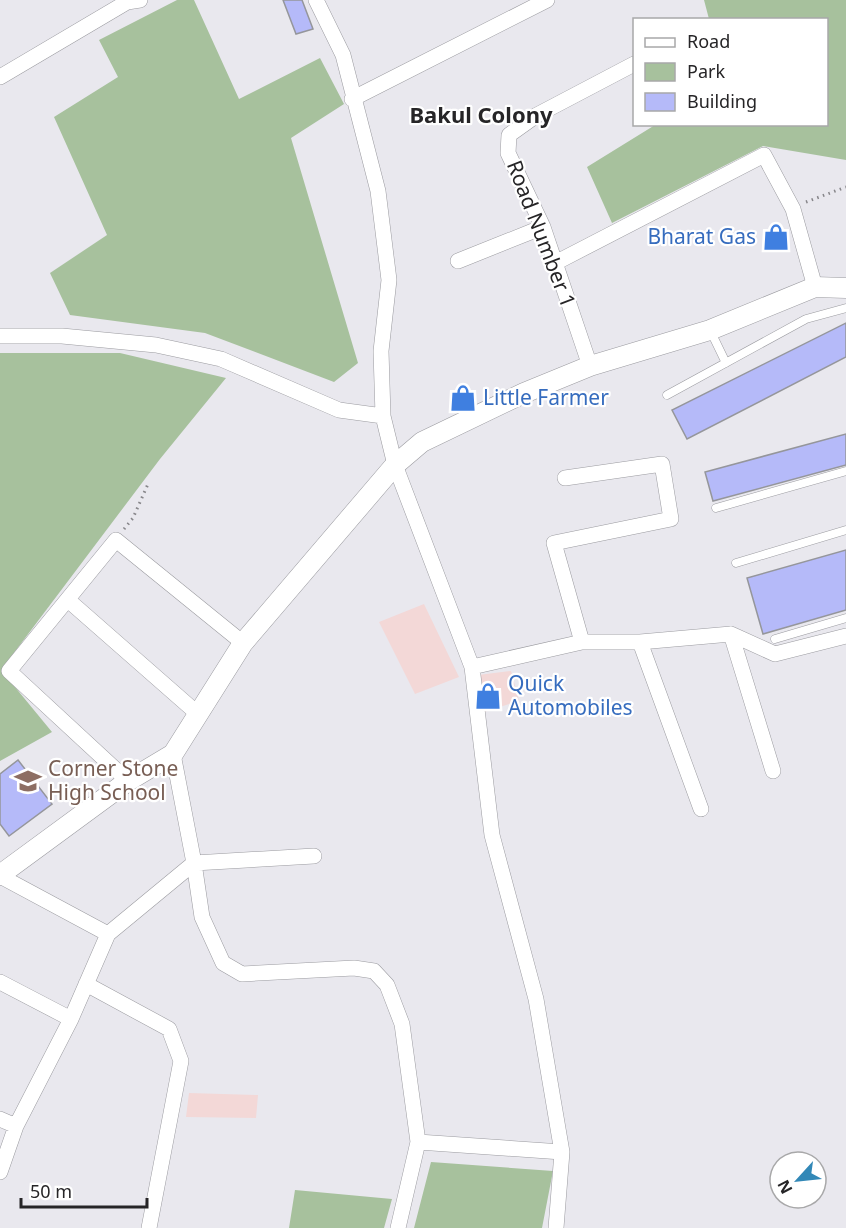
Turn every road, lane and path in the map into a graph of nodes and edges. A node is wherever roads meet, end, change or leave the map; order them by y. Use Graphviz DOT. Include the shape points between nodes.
graph roads {
  1 [pos="140,0"];
  2 [pos="316,0"];
  3 [pos="547,0"];
  4 [pos="633,65"];
  5 [pos="0,77"];
  6 [pos="352,99"];
  7 [pos="846,187"];
  8 [pos="793,208"];
  9 [pos="543,227"];
  10 [pos="458,261"];
  11 [pos="555,263"];
  12 [pos="814,287"];
  13 [pos="846,288"];
  14 [pos="846,308"];
  15 [pos="710,330"];
  16 [pos="0,336"];
  17 [pos="726,363"];
  18 [pos="590,366"];
  19 [pos="667,394"];
  20 [pos="383,416"];
  21 [pos="395,465"];
  22 [pos="846,471"];
  23 [pos="565,478"];
  24 [pos="148,484"];
  25 [pos="717,508"];
  26 [pos="846,530"];
  27 [pos="116,540"];
  28 [pos="736,563"];
  29 [pos="68,600"];
  30 [pos="846,618"];
  31 [pos="731,634"];
  32 [pos="846,636"];
  33 [pos="775,639"];
  34 [pos="582,642"];
  35 [pos="640,642"];
  36 [pos="243,643"];
  37 [pos="472,667"];
  38 [pos="198,714"];
  39 [pos="173,754"];
  40 [pos="773,771"];
  41 [pos="128,781"];
  42 [pos="700,809"];
  43 [pos="314,856"];
  44 [pos="194,863"];
  45 [pos="0,875"];
  46 [pos="108,934"];
  47 [pos="0,982"];
  48 [pos="86,984"];
  49 [pos="70,1019"];
  50 [pos="0,1119"];
  51 [pos="16,1126"];
  52 [pos="418,1142"];
  53 [pos="562,1152"];
  54 [pos="0,1172"];
  55 [pos="149,1228"];
  56 [pos="398,1228"];
  57 [pos="556,1228"];
  1 -- 5 [label="street" via="127,2"];
  2 -- 6 [label="street" via="343,55"];
  3 -- 6 [label="street"];
  4 -- 9 [label="street, Road Number 1" via="537,115 509,135 508,153"];
  6 -- 20 [label="street" via="378,191 389,280 381,351"];
  7 -- 8 [label="path"];
  8 -- 11 [label="street" via="764,155"];
  8 -- 12 [label="street"];
  9 -- 10 [label="street"];
  9 -- 11 [label="street, Road Number 1"];
  11 -- 18 [label="street, Road Number 1"];
  12 -- 13 [label="street"];
  12 -- 15 [label="street"];
  14 -- 17 [label="lane" via="807,319"];
  15 -- 17 [label="lane"];
  15 -- 18 [label="street"];
  16 -- 20 [label="street" via="62,336 178,350 221,359 339,410"];
  17 -- 19 [label="lane"];
  18 -- 21 [label="street" via="422,442"];
  20 -- 21 [label="street"];
  21 -- 36 [label="street"];
  21 -- 37 [label="street"];
  22 -- 25 [label="lane"];
  23 -- 34 [label="street" via="662,464 671,519 554,543"];
  24 -- 27 [label="path" via="133,518"];
  26 -- 28 [label="lane"];
  27 -- 29 [label="street"];
  27 -- 36 [label="street"];
  29 -- 38 [label="street"];
  29 -- 41 [label="street" via="9,671"];
  30 -- 33 [label="lane"];
  31 -- 32 [label="street" via="775,654"];
  31 -- 35 [label="street"];
  31 -- 40 [label="street"];
  34 -- 35 [label="street"];
  34 -- 37 [label="street"];
  35 -- 42 [label="street"];
  36 -- 38 [label="street"];
  37 -- 53 [label="street" via="492,835 536,999"];
  38 -- 39 [label="street"];
  39 -- 41 [label="street"];
  39 -- 44 [label="street"];
  41 -- 45 [label="street"];
  43 -- 44 [label="street"];
  44 -- 46 [label="street"];
  44 -- 52 [label="street" via="202,917 223,963 242,974 354,968 374,971 387,985 402,1024"];
  45 -- 46 [label="street"];
  46 -- 48 [label="street"];
  47 -- 49 [label="street"];
  48 -- 49 [label="street"];
  48 -- 55 [label="street" via="169,1029 181,1061"];
  49 -- 51 [label="street"];
  50 -- 51 [label="street"];
  51 -- 54 [label="street"];
  52 -- 53 [label="street"];
  52 -- 56 [label="street"];
  53 -- 57 [label="street"];
}
